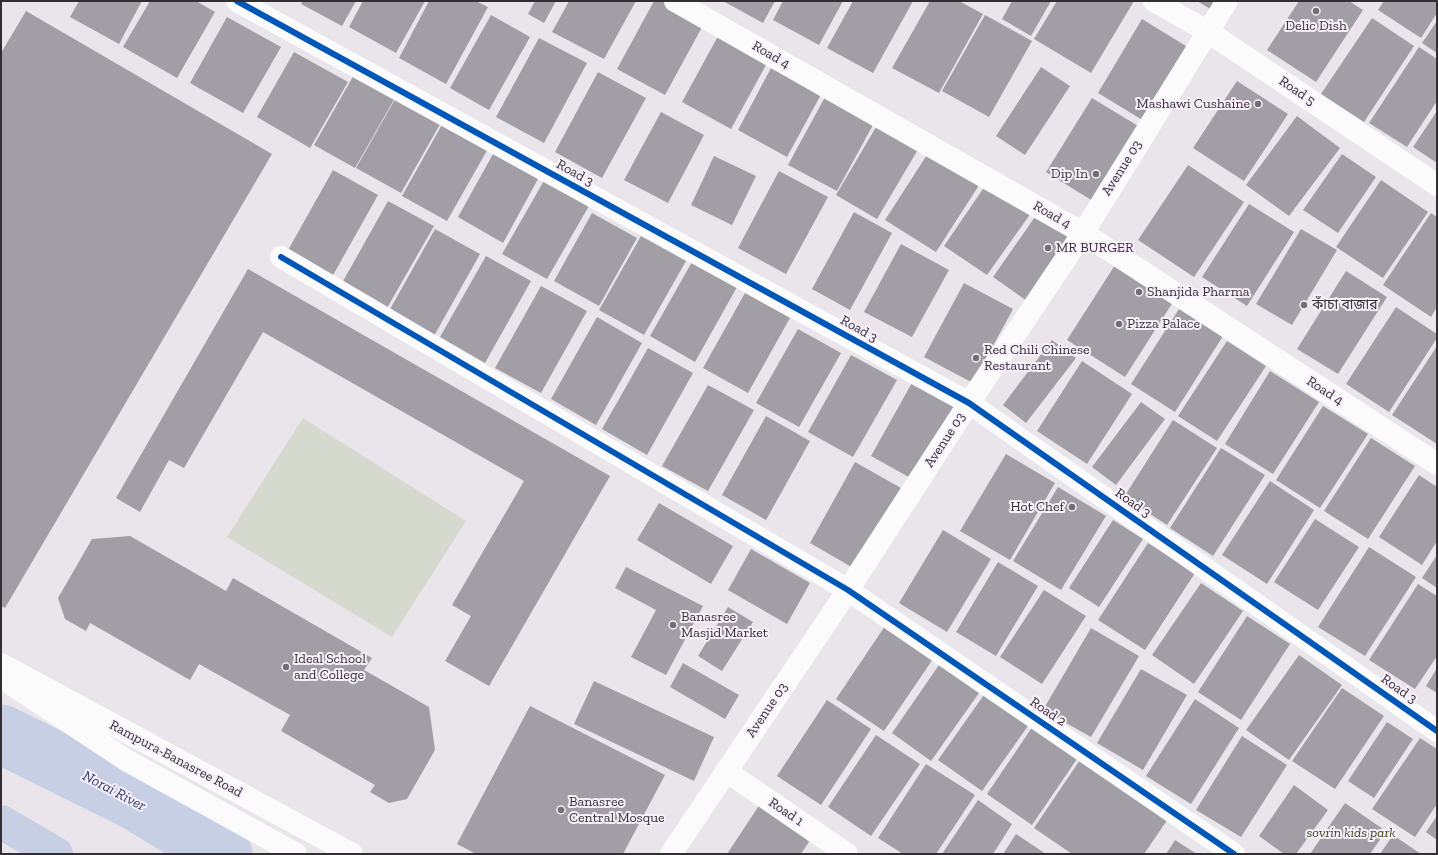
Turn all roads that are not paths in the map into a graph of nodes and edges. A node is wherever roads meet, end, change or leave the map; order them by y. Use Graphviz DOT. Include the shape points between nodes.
graph roads {
  1 [pos="237,1"];
  2 [pos="675,1"];
  3 [pos="1154,1"];
  4 [pos="1227,1"];
  5 [pos="1207,31"];
  6 [pos="1437,185"];
  7 [pos="1083,233"];
  8 [pos="281,257"];
  9 [pos="969,403"];
  10 [pos="1437,464"];
  11 [pos="848,590"];
  12 [pos="1,664"];
  13 [pos="1,678"];
  14 [pos="1437,731"];
  15 [pos="726,771"];
  16 [pos="296,854"];
  17 [pos="352,854"];
  18 [pos="670,854"];
  19 [pos="847,854"];
  20 [pos="1234,854"];
  1 -- 9 [label="street, Road 3"];
  2 -- 7 [label="street, Road 4"];
  3 -- 5 [label="street, Road 5"];
  4 -- 5 [label="street, Avenue 03"];
  5 -- 6 [label="street, Road 5"];
  5 -- 7 [label="street, Avenue 03"];
  7 -- 9 [label="street, Avenue 03"];
  7 -- 10 [label="street, Road 4"];
  8 -- 11 [label="street, Road 2"];
  9 -- 11 [label="street, Avenue 03"];
  9 -- 14 [label="street, Road 3"];
  11 -- 15 [label="street, Avenue 03"];
  11 -- 20 [label="street, Road 2"];
  12 -- 17 [label="street, Rampura-Banasree Road"];
  13 -- 16 [label="street, Rampura-Banasree Road" via="126,760"];
  15 -- 18 [label="street, Avenue 03"];
  15 -- 19 [label="street, Road 1"];
}
